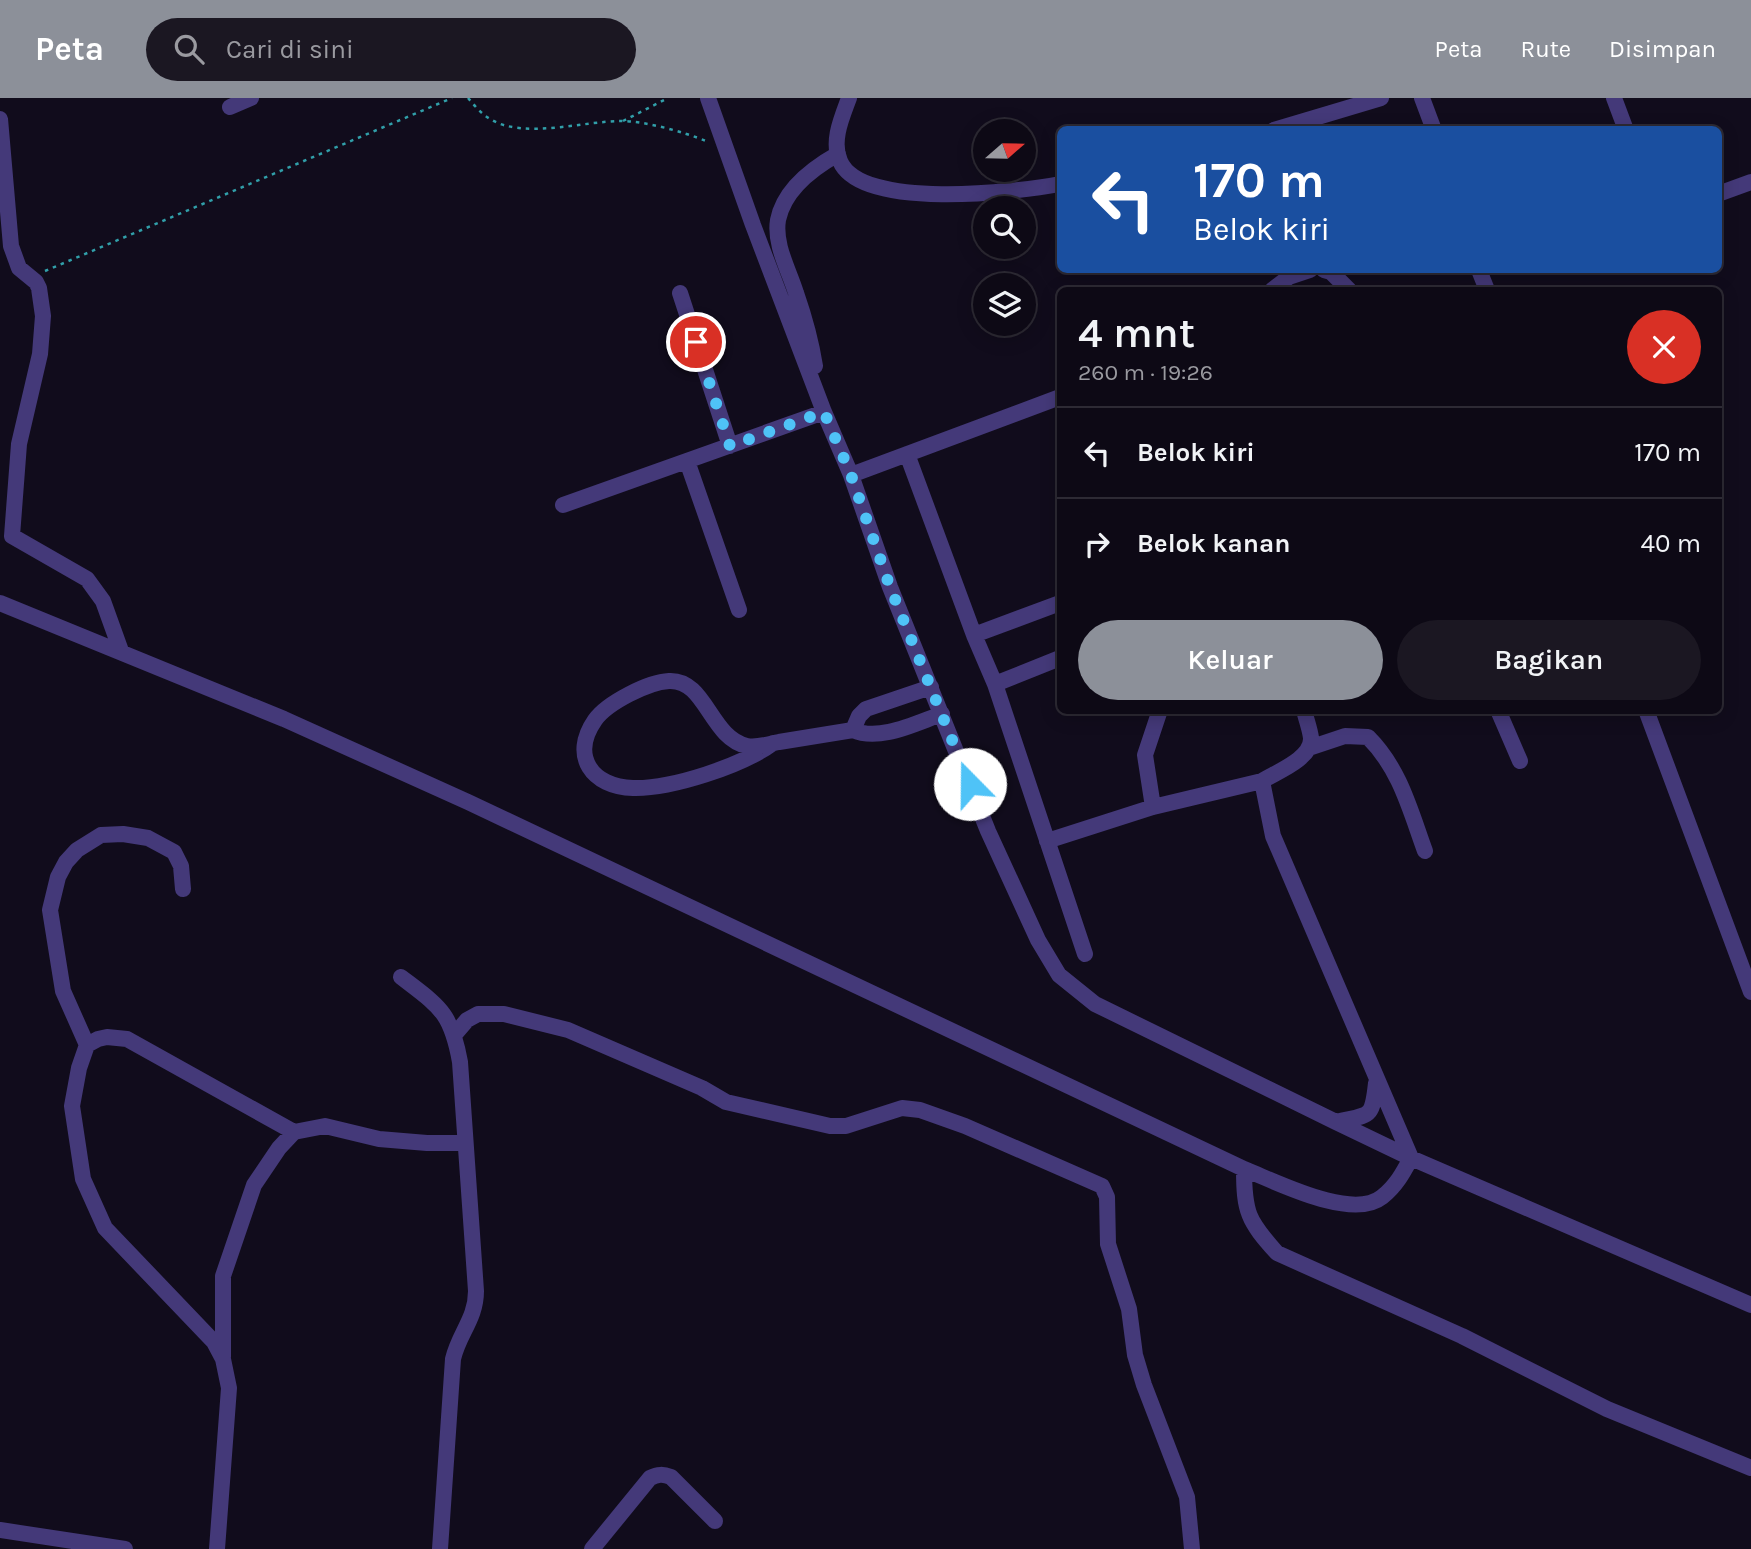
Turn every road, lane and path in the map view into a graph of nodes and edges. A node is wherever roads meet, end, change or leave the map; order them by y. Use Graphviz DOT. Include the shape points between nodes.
graph roads {
  1 [pos="251,98"];
  2 [pos="452,98"];
  3 [pos="468,98"];
  4 [pos="668,98"];
  5 [pos="708,98"];
  6 [pos="849,98"];
  7 [pos="1381,98"];
  8 [pos="1422,98"];
  9 [pos="1614,98"];
  10 [pos="230,107"];
  11 [pos="0,118"];
  12 [pos="623,121"];
  13 [pos="1287,126"];
  14 [pos="1432,126"];
  15 [pos="1624,126"];
  16 [pos="725,149"];
  17 [pos="838,154"];
  18 [pos="1751,182"];
  19 [pos="1057,184"];
  20 [pos="1722,193"];
  21 [pos="1301,273"];
  22 [pos="1332,273"];
  23 [pos="29,277"];
  24 [pos="1276,287"];
  25 [pos="1346,287"];
  26 [pos="680,293"];
  27 [pos="813,384"];
  28 [pos="1057,398"];
  29 [pos="824,412"];
  30 [pos="730,446"];
  31 [pos="907,454"];
  32 [pos="687,461"];
  33 [pos="851,475"];
  34 [pos="563,505"];
  35 [pos="6,533"];
  36 [pos="0,603"];
  37 [pos="1057,604"];
  38 [pos="739,610"];
  39 [pos="974,635"];
  40 [pos="121,650"];
  41 [pos="1057,659"];
  42 [pos="995,684"];
  43 [pos="931,687"];
  44 [pos="942,714"];
  45 [pos="1159,714"];
  46 [pos="1305,714"];
  47 [pos="1500,714"];
  48 [pos="1647,714"];
  49 [pos="853,730"];
  50 [pos="773,743"];
  51 [pos="1309,748"];
  52 [pos="1520,761"];
  53 [pos="1262,781"];
  54 [pos="1153,807"];
  55 [pos="1047,841"];
  56 [pos="1425,851"];
  57 [pos="183,890"];
  58 [pos="1085,954"];
  59 [pos="401,977"];
  60 [pos="1751,992"];
  61 [pos="455,1034"];
  62 [pos="87,1045"];
  63 [pos="1376,1080"];
  64 [pos="1336,1122"];
  65 [pos="294,1132"];
  66 [pos="466,1143"];
  67 [pos="1411,1158"];
  68 [pos="1244,1169"];
  69 [pos="1751,1305"];
  70 [pos="223,1359"];
  71 [pos="1751,1468"];
  72 [pos="715,1521"];
  73 [pos="0,1530"];
  74 [pos="32,1542"];
  75 [pos="125,1549"];
  76 [pos="217,1549"];
  77 [pos="440,1549"];
  78 [pos="592,1549"];
  79 [pos="1192,1549"];
  1 -- 10 [label="street"];
  2 -- 23 [label="path"];
  3 -- 12 [label="path" via="492,120 511,126"];
  4 -- 12 [label="path"];
  5 -- 16 [label="street"];
  6 -- 17 [label="street" via="838,135"];
  7 -- 13 [label="street"];
  8 -- 14 [label="street"];
  9 -- 15 [label="street"];
  11 -- 23 [label="street" via="11,246 16,262"];
  12 -- 16 [label="path" via="687,133"];
  16 -- 27 [label="street"];
  17 -- 19 [label="street" via="842,166 854,177 891,189 936,195 993,194"];
  17 -- 27 [label="street" via="799,183 778,220 782,254 816,369"];
  18 -- 20 [label="street"];
  21 -- 24 [label="street"];
  22 -- 25 [label="street"];
  23 -- 35 [label="street" via="41,292 41,344"];
  26 -- 30 [label="street"];
  27 -- 29 [label="street"];
  28 -- 31 [label="street"];
  29 -- 30 [label="street"];
  29 -- 33 [label="street"];
  30 -- 32 [label="street"];
  31 -- 33 [label="street"];
  31 -- 39 [label="street"];
  32 -- 34 [label="street"];
  32 -- 38 [label="street"];
  33 -- 43 [label="street"];
  35 -- 40 [label="street" via="87,579 103,601"];
  36 -- 40 [label="street"];
  37 -- 39 [label="street"];
  39 -- 42 [label="street"];
  40 -- 68 [label="street" via="468,802"];
  41 -- 42 [label="street"];
  42 -- 55 [label="street"];
  43 -- 44 [label="street"];
  43 -- 49 [label="street" via="866,709"];
  44 -- 49 [label="street" via="879,733"];
  44 -- 64 [label="street" via="988,831 1059,975 1095,1004"];
  45 -- 54 [label="street" via="1144,755"];
  46 -- 51 [label="street"];
  47 -- 52 [label="street"];
  48 -- 60 [label="street"];
  49 -- 50 [label="street"];
  50 -- 50 [label="street" via="751,746 736,741 689,687 669,681 643,688 609,706 589,730 584,753 600,780 648,788 736,765"];
  51 -- 53 [label="street"];
  51 -- 56 [label="street" via="1345,736 1368,737 1400,780"];
  53 -- 54 [label="street"];
  53 -- 63 [label="street" via="1273,836"];
  54 -- 55 [label="street"];
  55 -- 58 [label="street"];
  57 -- 62 [label="street" via="181,866 174,852 148,838 101,835 66,862 50,910 63,991"];
  59 -- 61 [label="street" via="434,1002"];
  61 -- 66 [label="street"];
  61 -- 79 [label="street" via="478,1014 504,1014 568,1030 726,1102 830,1126 846,1126 902,1108 919,1110 1102,1186 1107,1197 1108,1244 1129,1309 1135,1355 1187,1497"];
  62 -- 65 [label="street" via="107,1037 127,1038"];
  62 -- 70 [label="street" via="72,1106 83,1179 94,1206 105,1228 214,1342"];
  63 -- 64 [label="street" via="1374,1108"];
  63 -- 67 [label="street"];
  64 -- 67 [label="street"];
  65 -- 66 [label="street" via="325,1126 379,1139"];
  65 -- 70 [label="street" via="254,1185 223,1276"];
  66 -- 77 [label="street" via="476,1304 453,1359"];
  67 -- 68 [label="street" via="1398,1181 1380,1199 1353,1206 1330,1203"];
  67 -- 69 [label="street"];
  68 -- 71 [label="street" via="1244,1202 1254,1228 1277,1253 1462,1336 1607,1409"];
  70 -- 76 [label="street" via="229,1388"];
  72 -- 78 [label="street" via="671,1477 656,1475"];
  73 -- 74 [label="street"];
  74 -- 75 [label="street"];
}
